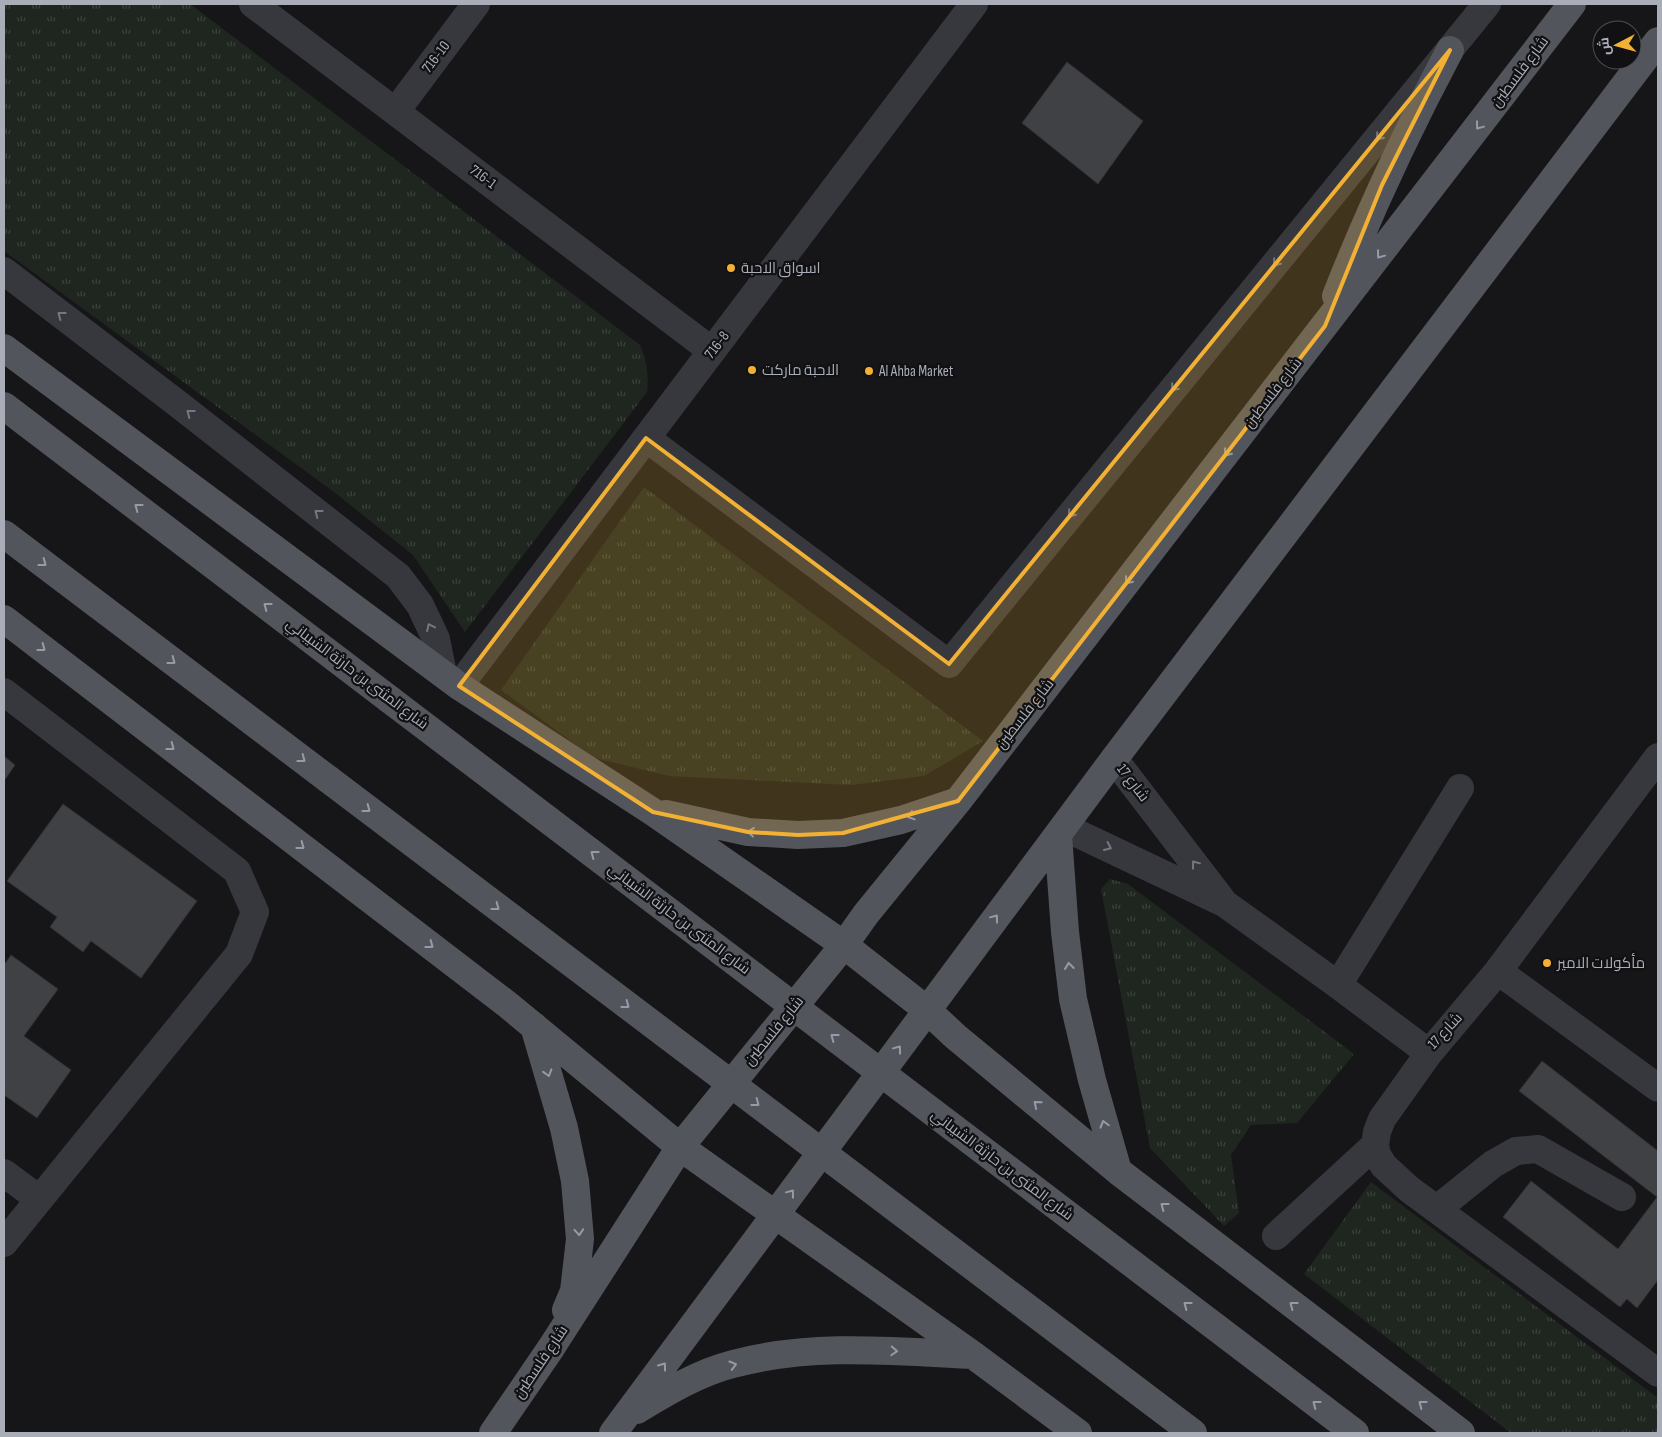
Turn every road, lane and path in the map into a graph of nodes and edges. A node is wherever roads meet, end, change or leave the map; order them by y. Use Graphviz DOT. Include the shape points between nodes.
graph roads {
  1 [pos="253,4"];
  2 [pos="476,4"];
  3 [pos="974,4"];
  4 [pos="1487,4"];
  5 [pos="1572,4"];
  6 [pos="1658,41"];
  7 [pos="1450,50"];
  8 [pos="396,110"];
  9 [pos="4,271"];
  10 [pos="1325,326"];
  11 [pos="4,348"];
  12 [pos="712,351"];
  13 [pos="4,406"];
  14 [pos="646,438"];
  15 [pos="4,534"];
  16 [pos="4,619"];
  17 [pos="451,680"];
  18 [pos="4,692"];
  19 [pos="1658,757"];
  20 [pos="1114,759"];
  21 [pos="1460,788"];
  22 [pos="958,801"];
  23 [pos="654,812"];
  24 [pos="1061,831"];
  25 [pos="1224,903"];
  26 [pos="844,946"];
  27 [pos="1498,971"];
  28 [pos="1338,985"];
  29 [pos="927,1010"];
  30 [pos="534,1026"];
  31 [pos="1429,1053"];
  32 [pos="1658,1088"];
  33 [pos="1375,1145"];
  34 [pos="680,1147"];
  35 [pos="1118,1171"];
  36 [pos="4,1173"];
  37 [pos="1622,1197"];
  38 [pos="40,1199"];
  39 [pos="1437,1209"];
  40 [pos="774,1215"];
  41 [pos="1276,1236"];
  42 [pos="4,1242"];
  43 [pos="551,1348"];
  44 [pos="973,1356"];
  45 [pos="1658,1373"];
  46 [pos="620,1424"];
  47 [pos="493,1433"];
  48 [pos="1078,1433"];
  49 [pos="1193,1433"];
  50 [pos="1355,1433"];
  51 [pos="1460,1433"];
  1 -- 8 [label="street, 716-1"];
  2 -- 8 [label="street, 716-10"];
  3 -- 12 [label="street, 716-8"];
  4 -- 7 [label="street"];
  5 -- 10 [label="main road, شارع فلسطين, one-way"];
  6 -- 20 [label="main road"];
  7 -- 10 [label="main road" via="1382,185"];
  7 -- 14 [label="street, one-way" via="949,664"];
  8 -- 12 [label="street, 716-1"];
  17 -- 9 [label="street, one-way" via="420,605 398,576"];
  10 -- 22 [label="main road, شارع فلسطين, one-way"];
  11 -- 17 [label="main road"];
  12 -- 14 [label="street, 716-8"];
  50 -- 13 [label="main road, شارع المثنى بن حارثة الشيباني, one-way, bridge"];
  14 -- 17 [label="street, 716-8"];
  15 -- 49 [label="main road, one-way, bridge"];
  16 -- 30 [label="main road, one-way"];
  17 -- 23 [label="main road"];
  18 -- 38 [label="street" via="237,870 255,912 239,954"];
  19 -- 27 [label="street, شارع 17"];
  20 -- 24 [label="main road"];
  25 -- 20 [label="street, شارع 17, one-way"];
  21 -- 28 [label="street"];
  22 -- 23 [label="main road, one-way" via="901,820 843,833 798,835 748,832"];
  22 -- 26 [label="main road, شارع فلسطين"];
  23 -- 26 [label="main road"];
  24 -- 25 [label="street, شارع 17, one-way"];
  29 -- 24 [label="main road, one-way"];
  35 -- 24 [label="main road, one-way" via="1073,999 1065,932"];
  25 -- 28 [label="street, شارع 17"];
  26 -- 29 [label="main road"];
  26 -- 34 [label="main road, شارع فلسطين"];
  27 -- 31 [label="street, شارع 17"];
  27 -- 32 [label="street"];
  28 -- 31 [label="street, شارع 17"];
  35 -- 29 [label="main road, one-way"];
  40 -- 29 [label="main road, one-way"];
  30 -- 34 [label="main road"];
  30 -- 43 [label="main road, one-way" via="564,1128 575,1181 580,1239 574,1291"];
  31 -- 33 [label="street" via="1382,1120"];
  33 -- 39 [label="street" via="1384,1166"];
  33 -- 41 [label="street"];
  34 -- 40 [label="main road"];
  34 -- 43 [label="main road, شارع فلسطين"];
  51 -- 35 [label="main road, one-way"];
  36 -- 38 [label="street"];
  37 -- 39 [label="street" via="1538,1149 1516,1151 1493,1164"];
  38 -- 42 [label="street"];
  39 -- 45 [label="street"];
  40 -- 44 [label="main road"];
  46 -- 40 [label="main road, one-way"];
  43 -- 47 [label="main road, شارع فلسطين"];
  46 -- 44 [label="main road, one-way" via="679,1384 732,1364 796,1352 873,1350"];
  44 -- 48 [label="main road"];
}
